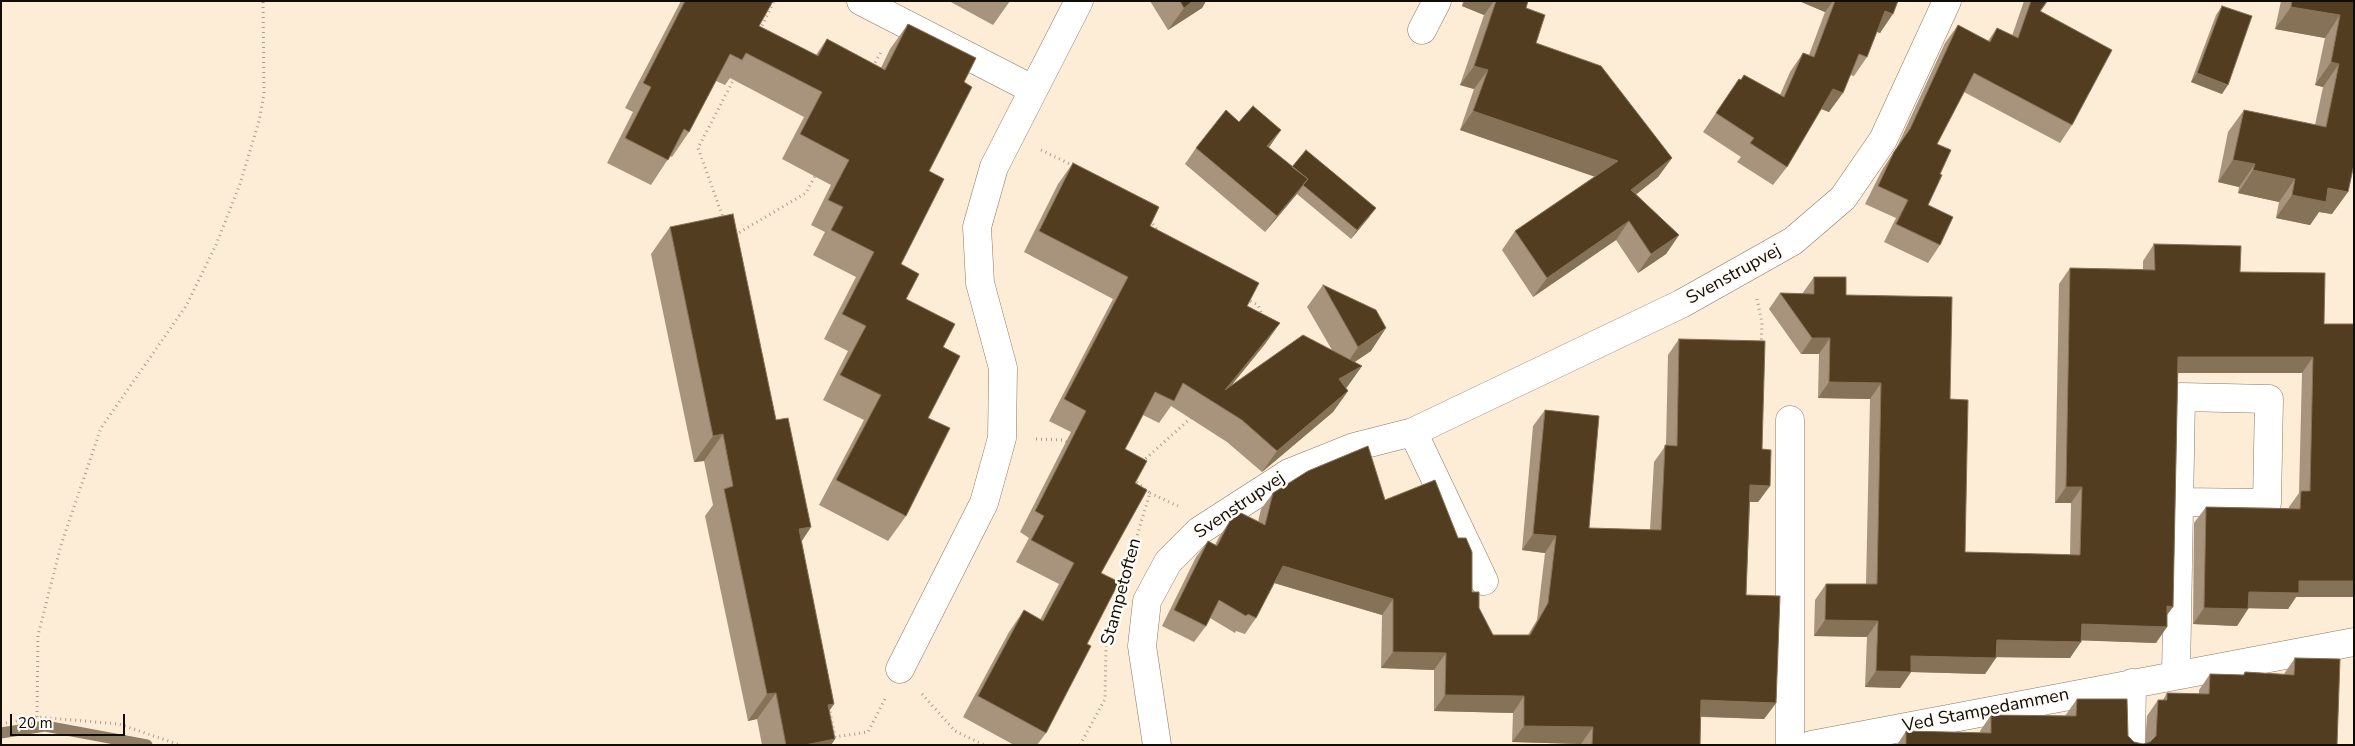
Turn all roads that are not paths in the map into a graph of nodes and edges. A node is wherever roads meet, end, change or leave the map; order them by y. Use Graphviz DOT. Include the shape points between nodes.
graph roads {
  1 [pos="861,1"];
  2 [pos="1079,1"];
  3 [pos="1437,1"];
  4 [pos="1947,1"];
  5 [pos="1422,30"];
  6 [pos="1032,89"];
  7 [pos="1790,420"];
  8 [pos="1413,432"];
  9 [pos="2180,502"];
  10 [pos="1484,580"];
  11 [pos="2354,642"];
  12 [pos="900,669"];
  13 [pos="2176,675"];
  14 [pos="2132,683"];
  15 [pos="1158,745"];
  16 [pos="1790,745"];
  17 [pos="1811,745"];
  18 [pos="2131,745"];
  1 -- 6 [label="street"];
  2 -- 6 [label="street"];
  3 -- 5 [label="street"];
  4 -- 8 [label="street, Svenstrupvej" via="1883,140 1843,198 1793,241 1681,304"];
  6 -- 12 [label="street" via="994,167 977,227 980,283 1003,368 1002,438 984,504"];
  7 -- 16 [label="street"];
  8 -- 10 [label="street"];
  8 -- 15 [label="street, Svenstrupvej" via="1354,447 1289,473 1199,531 1168,562 1148,601 1142,646"];
  9 -- 9 [label="street" via="2267,504 2269,399 2181,398"];
  9 -- 13 [label="street"];
  11 -- 13 [label="street, Ved Stampedammen"];
  13 -- 14 [label="street, Ved Stampedammen"];
  14 -- 17 [label="street, Ved Stampedammen"];
  14 -- 18 [label="street"];
}
